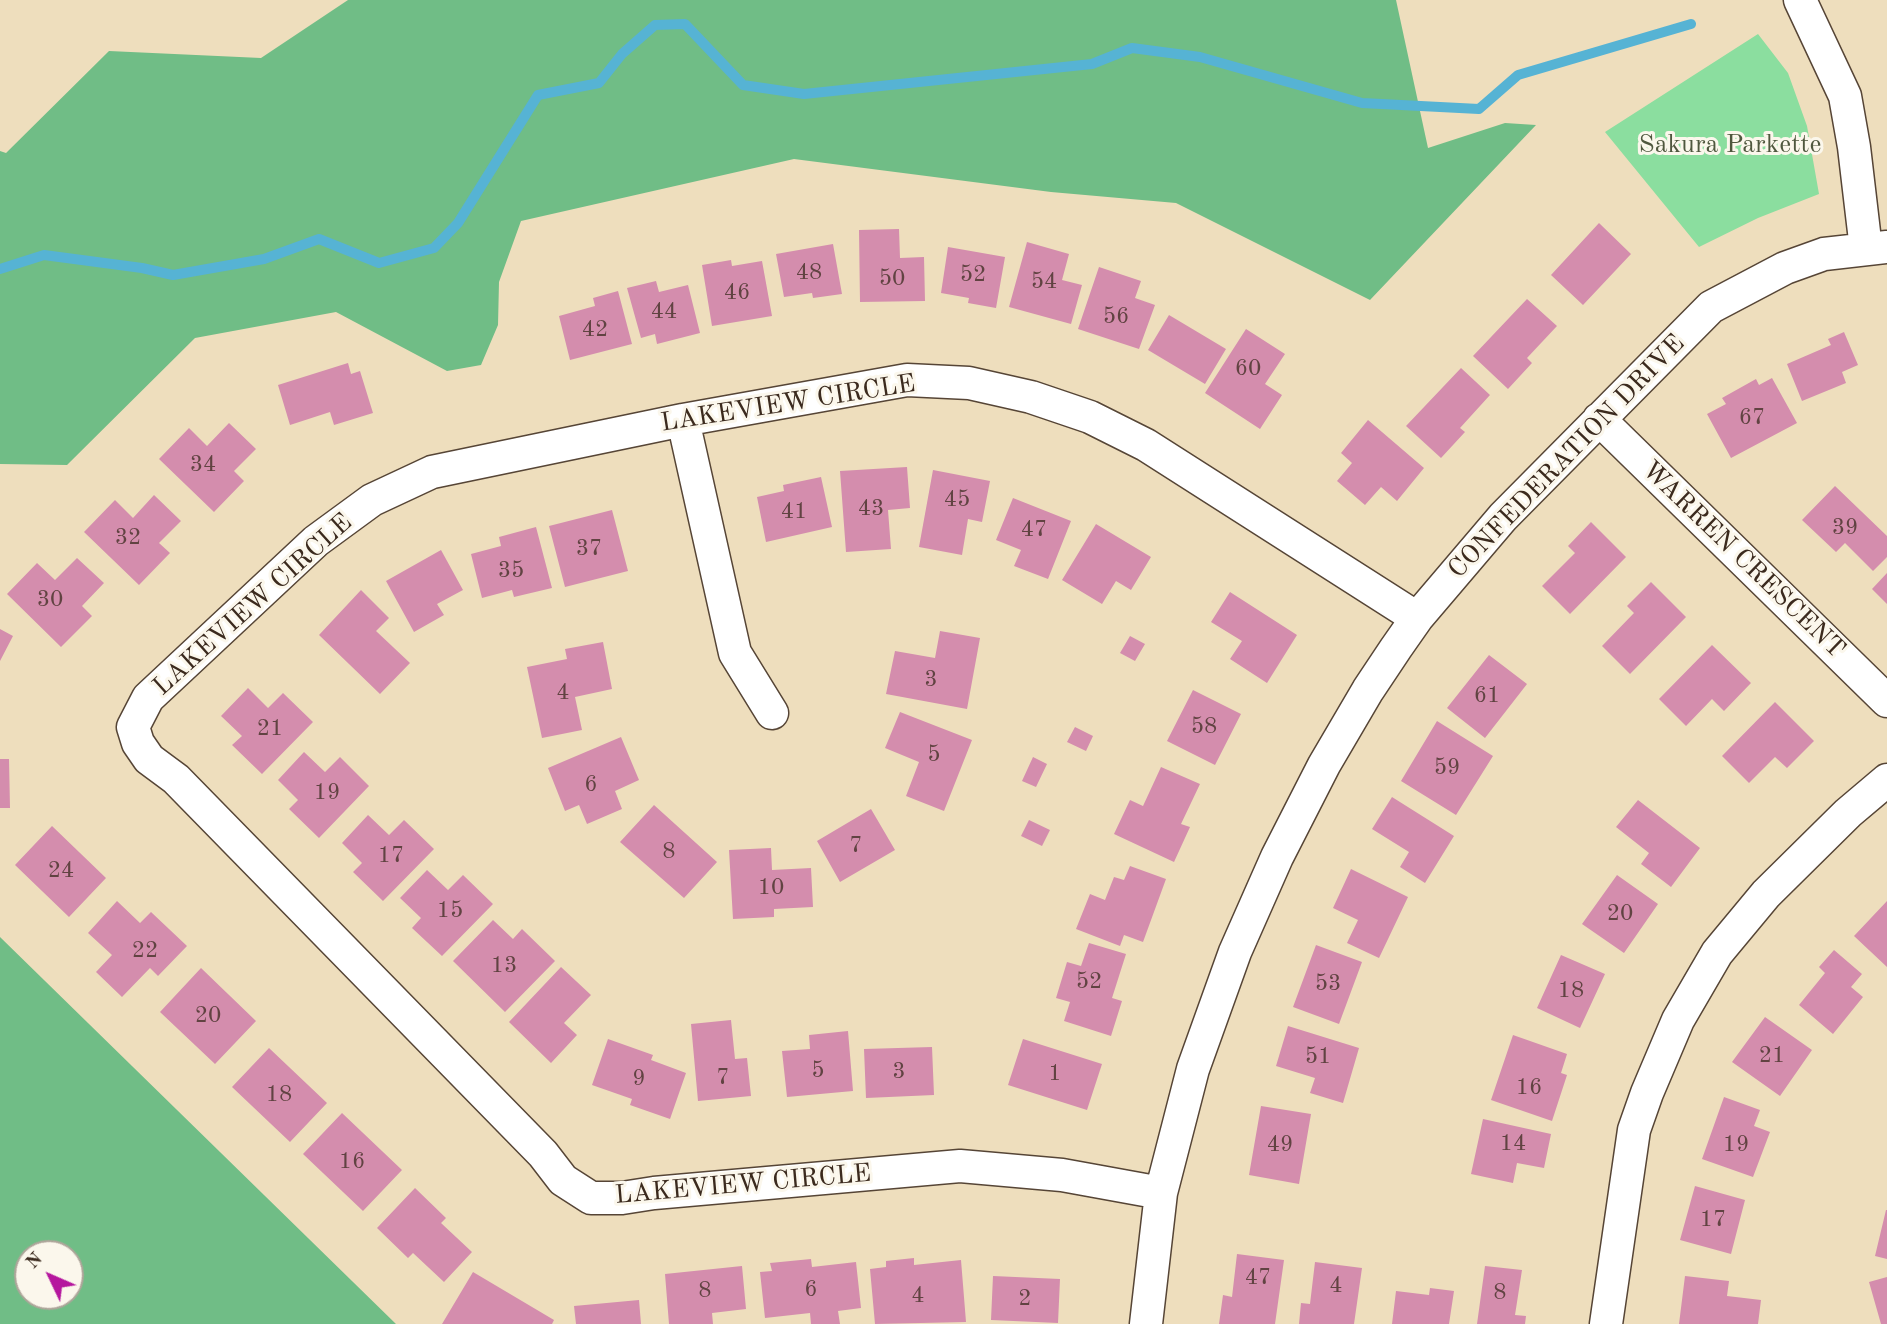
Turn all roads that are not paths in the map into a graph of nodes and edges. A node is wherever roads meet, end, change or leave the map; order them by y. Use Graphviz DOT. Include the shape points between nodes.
graph roads {
  1 [pos="1800,0"];
  2 [pos="1876,248"];
  3 [pos="1599,419"];
  4 [pos="683,420"];
  5 [pos="1417,618"];
  6 [pos="1887,701"];
  7 [pos="772,713"];
  8 [pos="1887,780"];
  9 [pos="1161,1193"];
  10 [pos="1146,1324"];
  11 [pos="1606,1324"];
  1 -- 2 [label="street" via="1845,96"];
  2 -- 3 [label="street, CONFEDERATION DRIVE" via="1824,254 1785,268 1711,307"];
  3 -- 5 [label="street, CONFEDERATION DRIVE" via="1503,517"];
  3 -- 6 [label="street, WARREN CRESCENT"];
  4 -- 5 [label="street, LAKEVIEW CIRCLE" via="907,380 970,383 1031,397 1090,417 1146,445"];
  4 -- 7 [label="street" via="735,653"];
  4 -- 9 [label="street, LAKEVIEW CIRCLE" via="432,472 372,500 316,541 148,698 133,727 138,743 524,1134 563,1180 591,1198 960,1166 1062,1175"];
  5 -- 9 [label="street, CONFEDERATION DRIVE" via="1355,711 1277,857 1235,952 1193,1069"];
  8 -- 11 [label="street" via="1749,914 1717,953 1678,1020 1634,1130"];
  9 -- 10 [label="street, CONFEDERATION DRIVE"];
}
